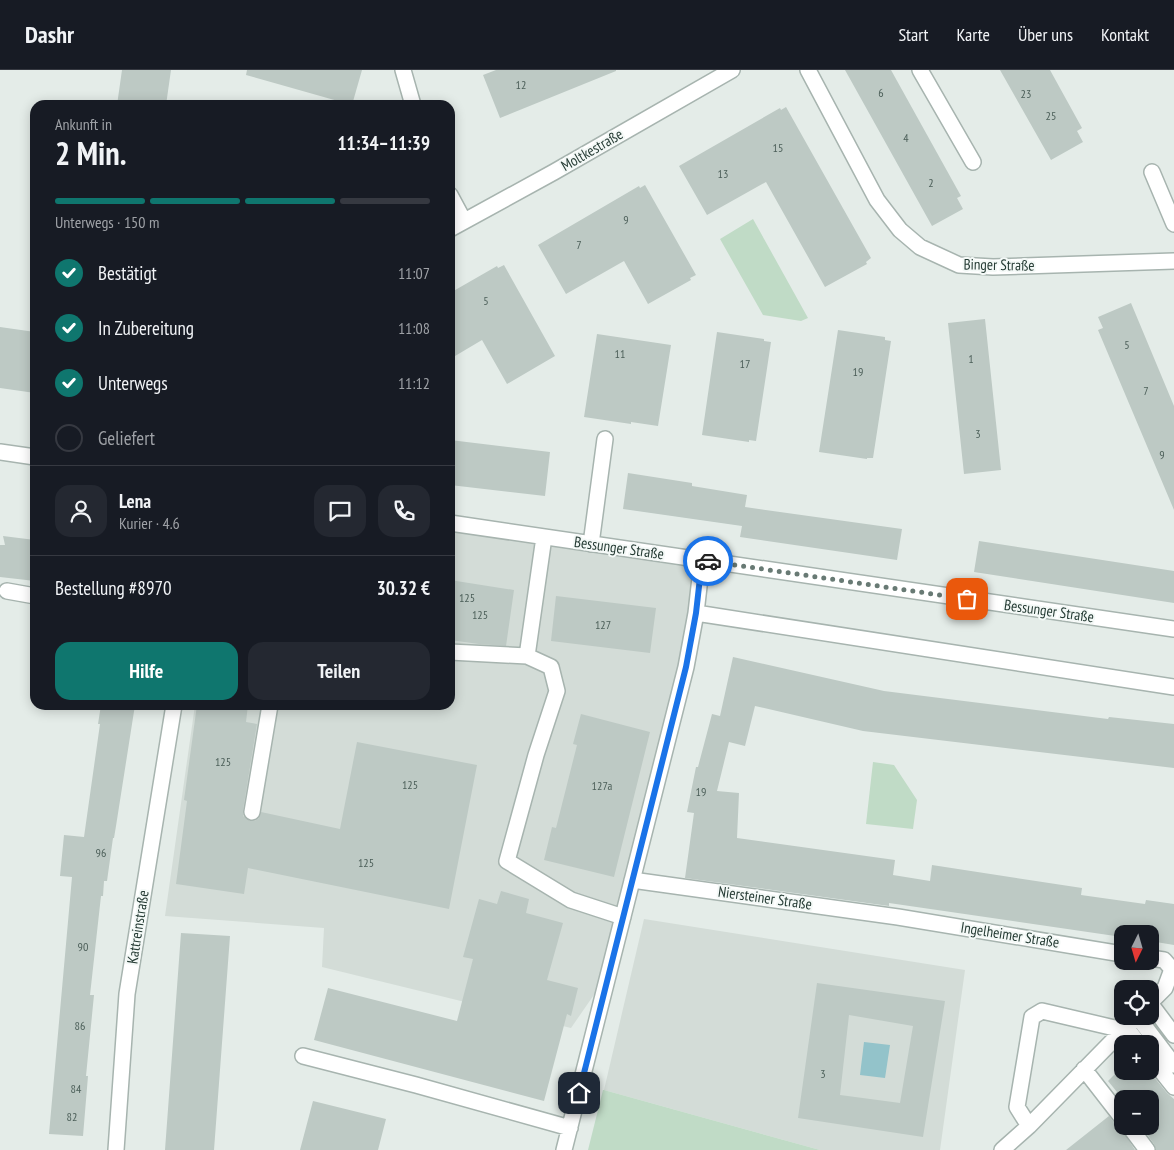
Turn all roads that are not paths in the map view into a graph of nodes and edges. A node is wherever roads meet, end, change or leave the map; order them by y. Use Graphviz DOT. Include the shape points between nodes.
graph roads {
  1 [pos="403,70"];
  2 [pos="732,70"];
  3 [pos="808,70"];
  4 [pos="920,70"];
  5 [pos="412,100"];
  6 [pos="973,162"];
  7 [pos="1152,172"];
  8 [pos="455,204"];
  9 [pos="464,221"];
  10 [pos="1174,224"];
  11 [pos="455,226"];
  12 [pos="1174,260"];
  13 [pos="605,439"];
  14 [pos="0,452"];
  15 [pos="30,456"];
  16 [pos="455,524"];
  17 [pos="544,537"];
  18 [pos="591,544"];
  19 [pos="702,560"];
  20 [pos="7,591"];
  21 [pos="30,595"];
  22 [pos="696,613"];
  23 [pos="1174,629"];
  24 [pos="455,652"];
  25 [pos="527,656"];
  26 [pos="1174,687"];
  27 [pos="173,710"];
  28 [pos="269,710"];
  29 [pos="252,812"];
  30 [pos="632,880"];
  31 [pos="623,917"];
  32 [pos="898,917"];
  33 [pos="1114,953"];
  34 [pos="1159,959"];
  35 [pos="1159,994"];
  36 [pos="1159,1015"];
  37 [pos="1114,1020"];
  38 [pos="1128,1025"];
  39 [pos="1134,1025"];
  40 [pos="1174,1035"];
  41 [pos="303,1056"];
  42 [pos="1174,1066"];
  43 [pos="1084,1069"];
  44 [pos="1159,1069"];
  45 [pos="1174,1088"];
  46 [pos="1114,1108"];
  47 [pos="1029,1126"];
  48 [pos="570,1128"];
  49 [pos="1136,1135"];
  50 [pos="116,1150"];
  51 [pos="564,1150"];
  52 [pos="1002,1150"];
  53 [pos="1147,1150"];
  1 -- 5 [label="street"];
  2 -- 9 [label="street, Moltkestraße"];
  3 -- 12 [label="street, Binger Straße" via="878,200 900,230 920,247 959,265 993,268"];
  4 -- 6 [label="street"];
  7 -- 10 [label="street"];
  8 -- 9 [label="street"];
  9 -- 11 [label="street, Moltkestraße"];
  13 -- 18 [label="street"];
  14 -- 15 [label="street"];
  16 -- 17 [label="street, Bessunger Straße"];
  17 -- 18 [label="street, Bessunger Straße"];
  17 -- 25 [label="street"];
  18 -- 19 [label="street, Bessunger Straße"];
  19 -- 22 [label="street"];
  19 -- 23 [label="street, Bessunger Straße"];
  20 -- 21 [label="street"];
  22 -- 26 [label="street"];
  22 -- 30 [label="street" via="686,667"];
  24 -- 25 [label="street"];
  25 -- 31 [label="street" via="551,667 557,691 507,861 571,900"];
  27 -- 50 [label="street, Kattreinstraße" via="127,994"];
  28 -- 29 [label="street"];
  30 -- 31 [label="street"];
  30 -- 32 [label="street, Niersteiner Straße"];
  31 -- 48 [label="street"];
  32 -- 33 [label="street, Ingelheimer Straße"];
  34 -- 35 [label="street" via="1172,969 1165,988"];
  36 -- 40 [label="street"];
  37 -- 47 [label="street" via="1042,1011 1032,1017 1017,1107"];
  38 -- 43 [label="street"];
  39 -- 42 [label="street"];
  41 -- 48 [label="street"];
  43 -- 46 [label="street"];
  43 -- 47 [label="street"];
  44 -- 45 [label="street"];
  47 -- 52 [label="street"];
  48 -- 51 [label="street"];
  49 -- 53 [label="street"];
}
